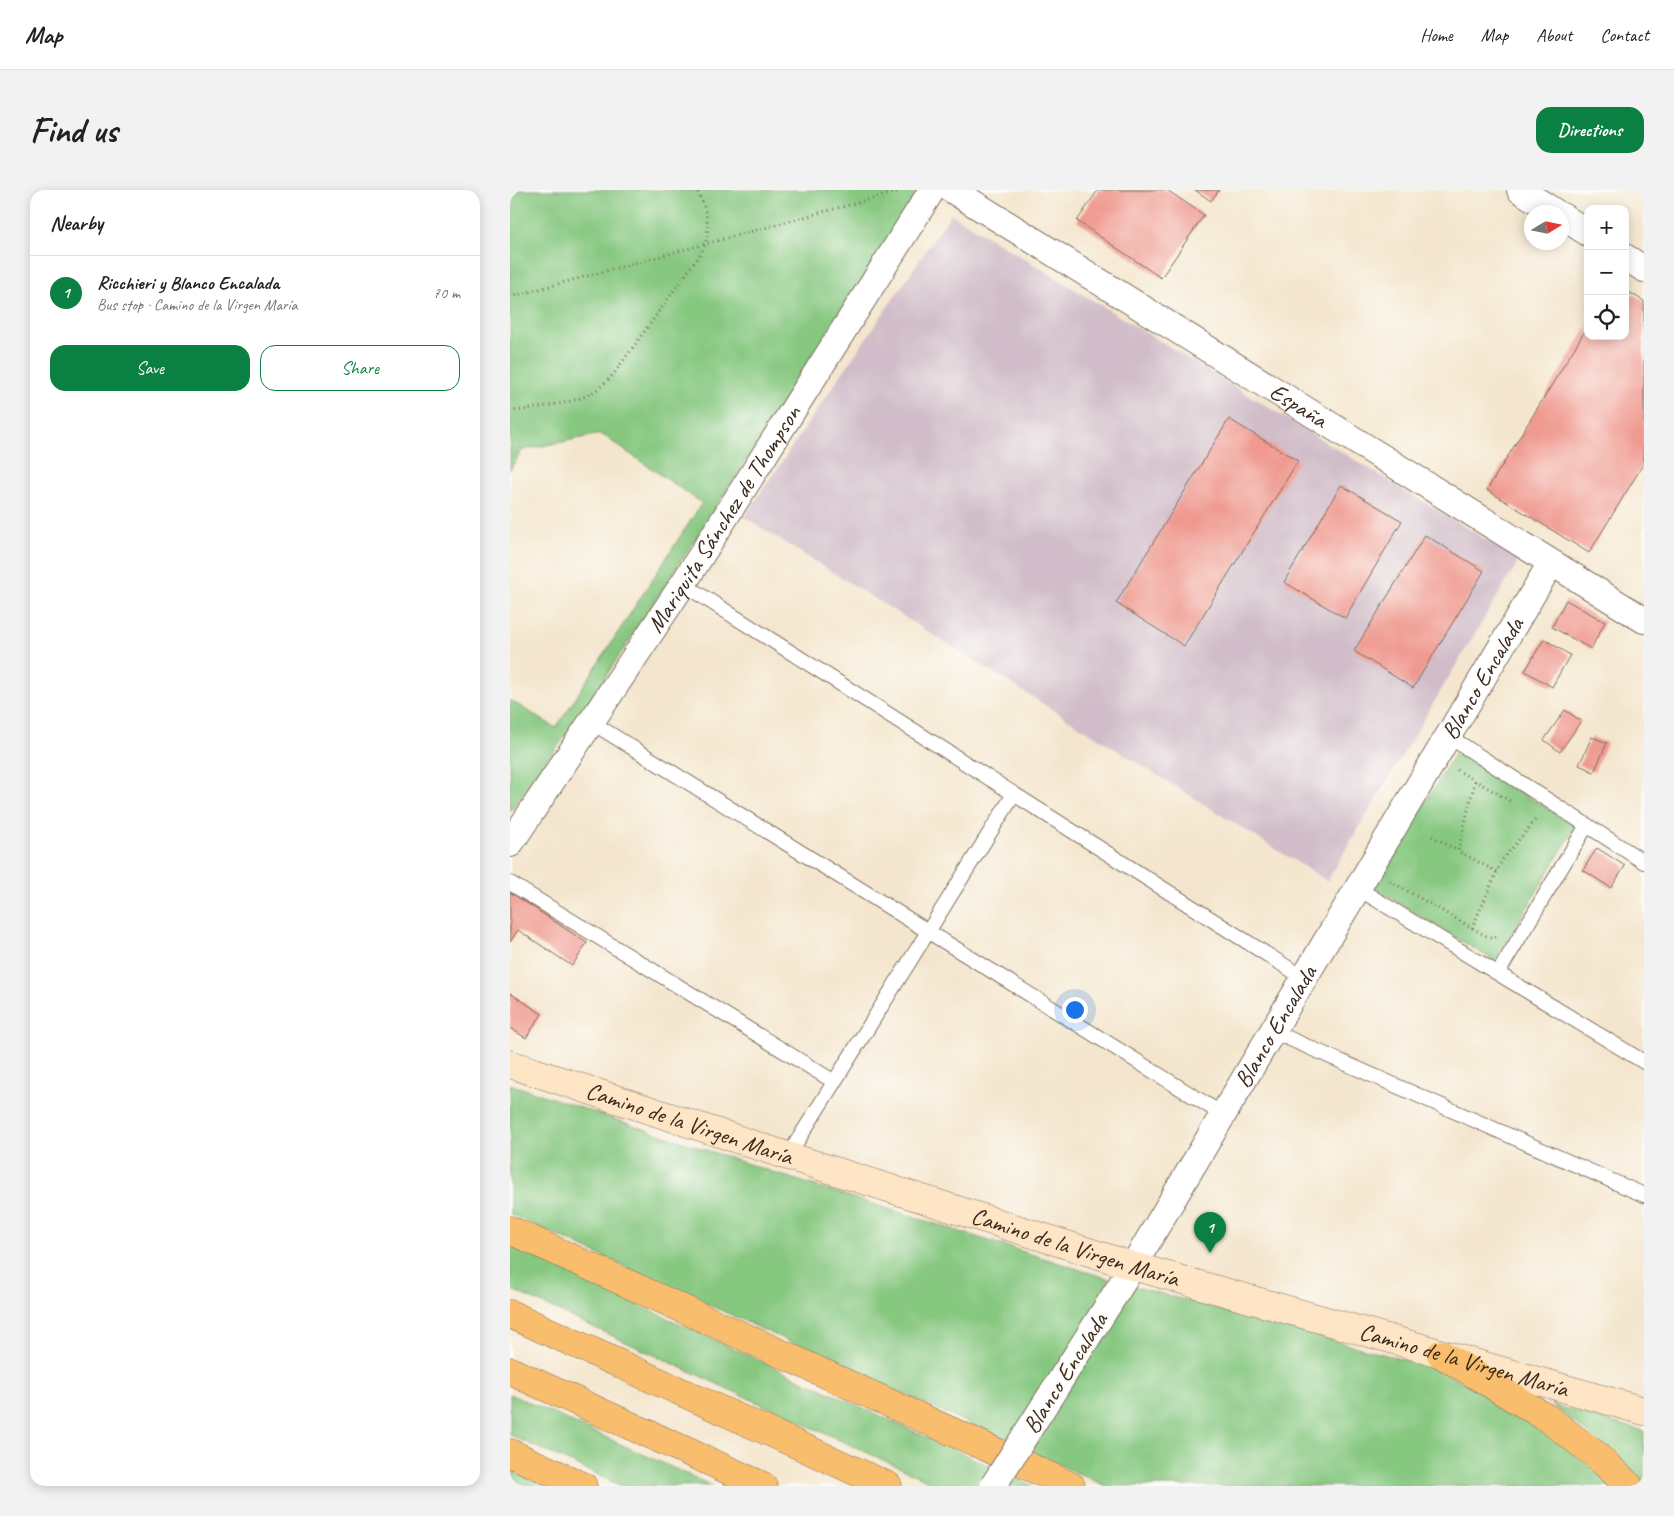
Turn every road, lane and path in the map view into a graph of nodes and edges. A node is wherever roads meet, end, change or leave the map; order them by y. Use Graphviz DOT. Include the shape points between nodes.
graph roads {
  1 [pos="696,190"];
  2 [pos="903,190"];
  3 [pos="932,190"];
  4 [pos="952,190"];
  5 [pos="1520,190"];
  6 [pos="1544,205"];
  7 [pos="1569,221"];
  8 [pos="1584,230"];
  9 [pos="707,243"];
  10 [pos="1629,260"];
  11 [pos="1644,269"];
  12 [pos="510,297"];
  13 [pos="510,411"];
  14 [pos="1551,563"];
  15 [pos="683,584"];
  16 [pos="1644,620"];
  17 [pos="591,722"];
  18 [pos="1443,745"];
  19 [pos="1476,781"];
  20 [pos="1014,794"];
  21 [pos="1514,804"];
  22 [pos="1529,813"];
  23 [pos="1537,818"];
  24 [pos="1544,822"];
  25 [pos="1586,825"];
  26 [pos="1432,836"];
  27 [pos="510,844"];
  28 [pos="1458,851"];
  29 [pos="1644,862"];
  30 [pos="1496,872"];
  31 [pos="1390,881"];
  32 [pos="510,883"];
  33 [pos="1357,888"];
  34 [pos="1472,928"];
  35 [pos="928,931"];
  36 [pos="1500,931"];
  37 [pos="1498,973"];
  38 [pos="1304,978"];
  39 [pos="1272,1031"];
  40 [pos="1644,1062"];
  41 [pos="510,1064"];
  42 [pos="833,1081"];
  43 [pos="1222,1114"];
  44 [pos="788,1156"];
  45 [pos="1644,1195"];
  46 [pos="510,1230"];
  47 [pos="1133,1266"];
  48 [pos="510,1314"];
  49 [pos="1441,1354"];
  50 [pos="510,1371"];
  51 [pos="1642,1407"];
  52 [pos="510,1453"];
  53 [pos="583,1486"];
  54 [pos="763,1486"];
  55 [pos="888,1486"];
  56 [pos="993,1486"];
  57 [pos="1071,1486"];
  58 [pos="1629,1486"];
  1 -- 9 [label="path" via="704,203"];
  2 -- 9 [label="path"];
  3 -- 15 [label="street, Mariquita Sánchez de Thompson"];
  4 -- 14 [label="street, España"];
  5 -- 6 [label="street"];
  7 -- 8 [label="street"];
  9 -- 12 [label="path"];
  9 -- 13 [label="path" via="602,387 588,396"];
  10 -- 11 [label="street"];
  14 -- 16 [label="street, España"];
  14 -- 18 [label="street, Blanco Encalada"];
  15 -- 17 [label="street, Mariquita Sánchez de Thompson"];
  15 -- 20 [label="lane"];
  17 -- 27 [label="street, Mariquita Sánchez de Thompson"];
  17 -- 35 [label="lane"];
  18 -- 19 [label="path" via="1458,771"];
  18 -- 25 [label="lane"];
  18 -- 33 [label="street, Blanco Encalada"];
  19 -- 21 [label="path"];
  19 -- 28 [label="path"];
  20 -- 35 [label="lane"];
  20 -- 38 [label="lane"];
  22 -- 23 [label="path"];
  23 -- 24 [label="path"];
  23 -- 30 [label="path"];
  25 -- 29 [label="lane"];
  25 -- 37 [label="lane"];
  26 -- 28 [label="path"];
  28 -- 30 [label="path"];
  30 -- 34 [label="path"];
  31 -- 34 [label="path"];
  32 -- 42 [label="lane"];
  33 -- 37 [label="lane"];
  33 -- 38 [label="street, Blanco Encalada"];
  34 -- 36 [label="path" via="1496,938"];
  35 -- 42 [label="lane"];
  35 -- 43 [label="lane"];
  37 -- 40 [label="lane"];
  38 -- 39 [label="street, Blanco Encalada"];
  39 -- 43 [label="street, Blanco Encalada"];
  39 -- 45 [label="lane"];
  41 -- 44 [label="street, Camino de la Virgen María"];
  42 -- 44 [label="lane"];
  43 -- 47 [label="street, Blanco Encalada"];
  44 -- 47 [label="street, Camino de la Virgen María"];
  46 -- 57 [label="highway"];
  47 -- 49 [label="street, Camino de la Virgen María"];
  47 -- 56 [label="street, Blanco Encalada, bridge"];
  48 -- 55 [label="highway"];
  49 -- 51 [label="street, Camino de la Virgen María"];
  49 -- 58 [label="highway" via="1547,1418 1596,1455"];
  50 -- 54 [label="highway"];
  52 -- 53 [label="highway"];
}
